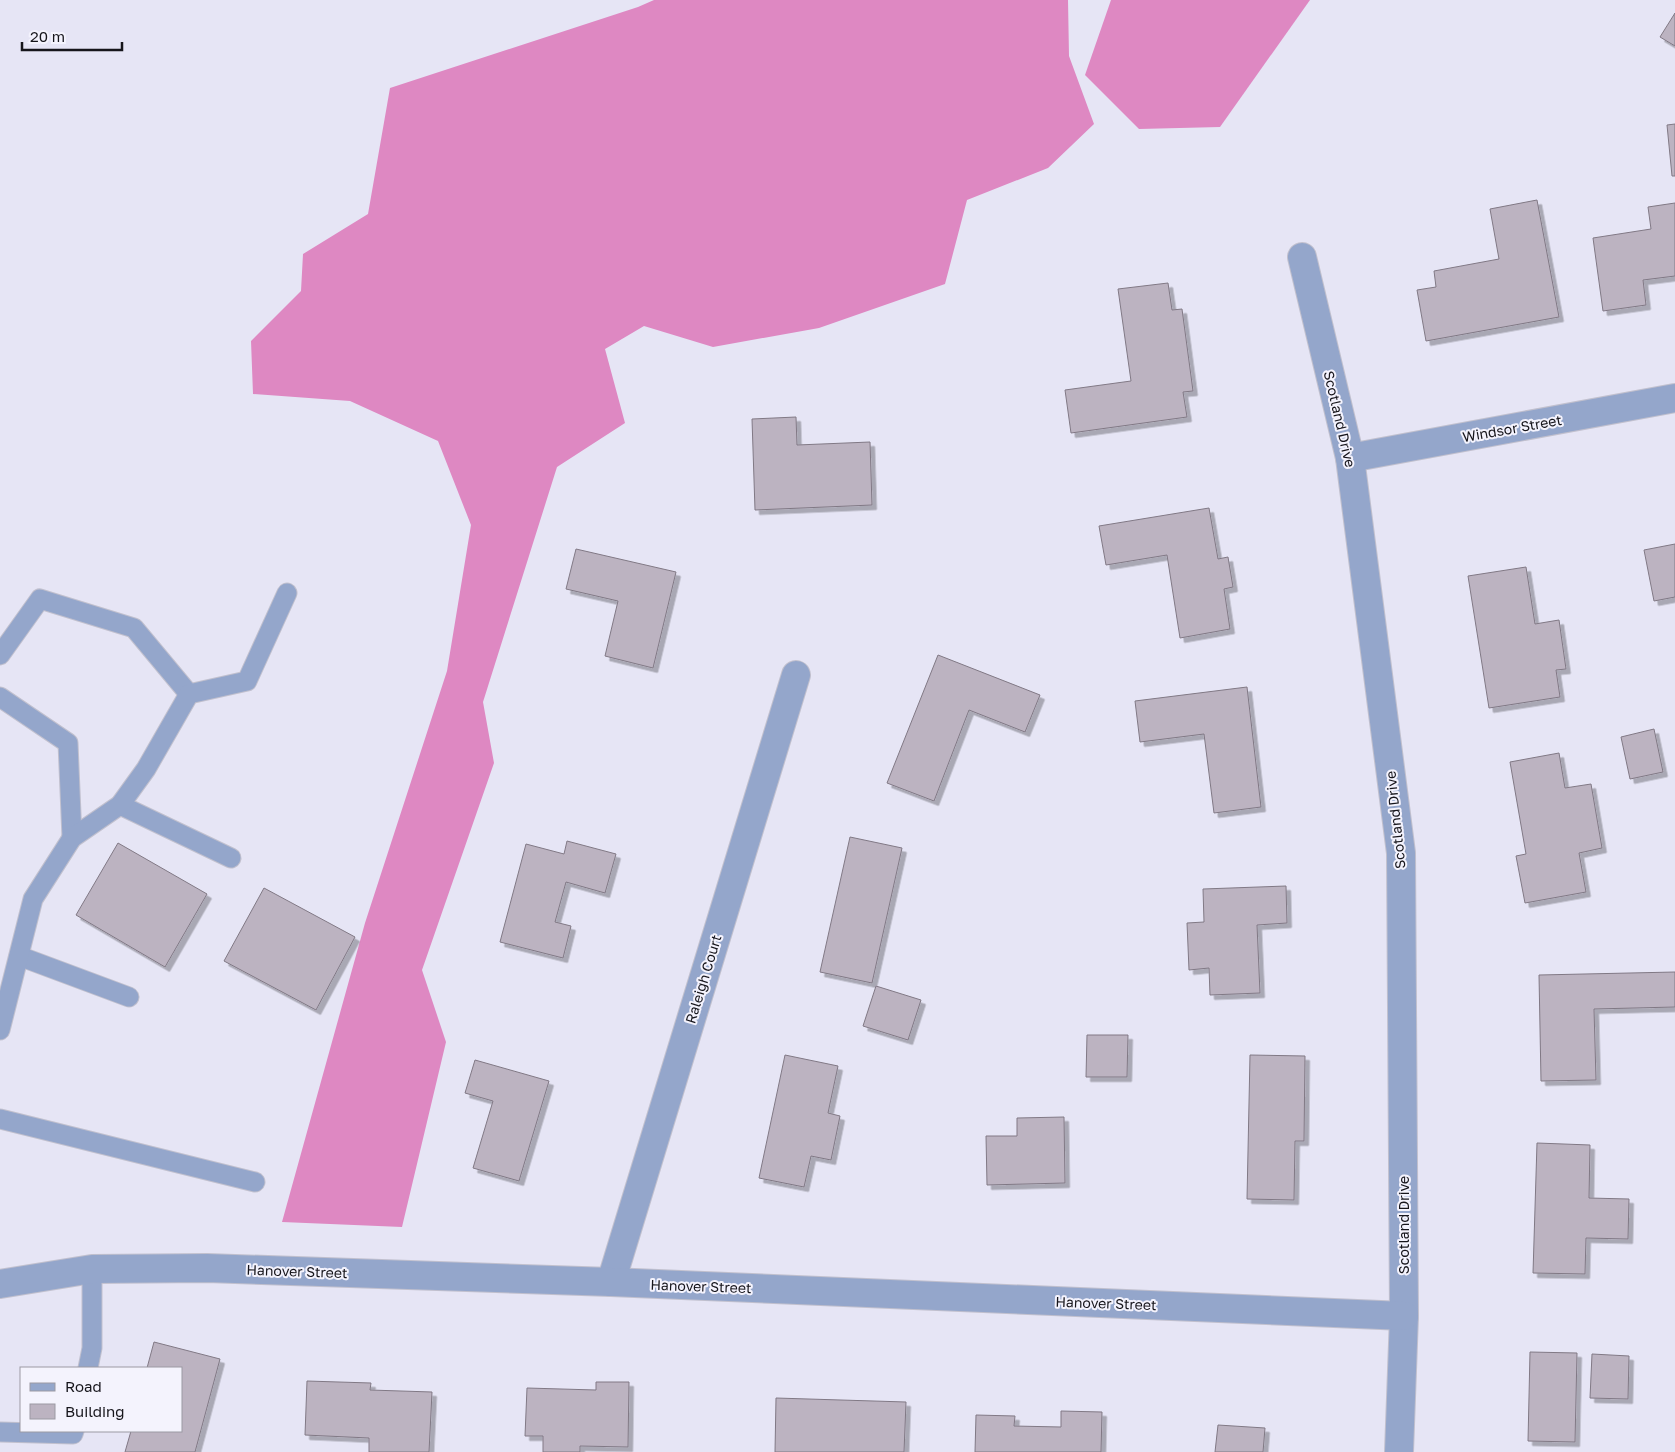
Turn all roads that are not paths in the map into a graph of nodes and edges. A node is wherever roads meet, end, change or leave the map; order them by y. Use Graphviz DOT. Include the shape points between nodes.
graph roads {
  1 [pos="1302,256"];
  2 [pos="1675,398"];
  3 [pos="1350,458"];
  4 [pos="287,593"];
  5 [pos="0,655"];
  6 [pos="796,675"];
  7 [pos="189,694"];
  8 [pos="0,696"];
  9 [pos="120,806"];
  10 [pos="72,838"];
  11 [pos="231,858"];
  12 [pos="19,956"];
  13 [pos="129,997"];
  14 [pos="0,1030"];
  15 [pos="0,1119"];
  16 [pos="255,1182"];
  17 [pos="92,1269"];
  18 [pos="611,1282"];
  19 [pos="0,1284"];
  20 [pos="1404,1316"];
  21 [pos="88,1367"];
  22 [pos="0,1432"];
  23 [pos="74,1432"];
  24 [pos="1399,1452"];
  1 -- 3 [label="street, Scotland Drive"];
  2 -- 3 [label="street, Windsor Street"];
  3 -- 20 [label="street, Scotland Drive" via="1401,853"];
  4 -- 7 [label="lane" via="247,681"];
  5 -- 7 [label="lane" via="40,599 134,628"];
  6 -- 18 [label="street, Raleigh Court"];
  7 -- 9 [label="lane" via="146,769"];
  8 -- 10 [label="lane" via="68,743"];
  9 -- 10 [label="lane"];
  9 -- 11 [label="lane"];
  10 -- 12 [label="lane" via="33,899"];
  12 -- 13 [label="lane"];
  12 -- 14 [label="lane"];
  15 -- 16 [label="lane"];
  17 -- 18 [label="street, Hanover Street" via="207,1268"];
  17 -- 19 [label="street, Hanover Street"];
  17 -- 21 [label="lane" via="92,1348"];
  18 -- 20 [label="street, Hanover Street"];
  20 -- 24 [label="street, Scotland Drive"];
  22 -- 23 [label="lane"];
}
